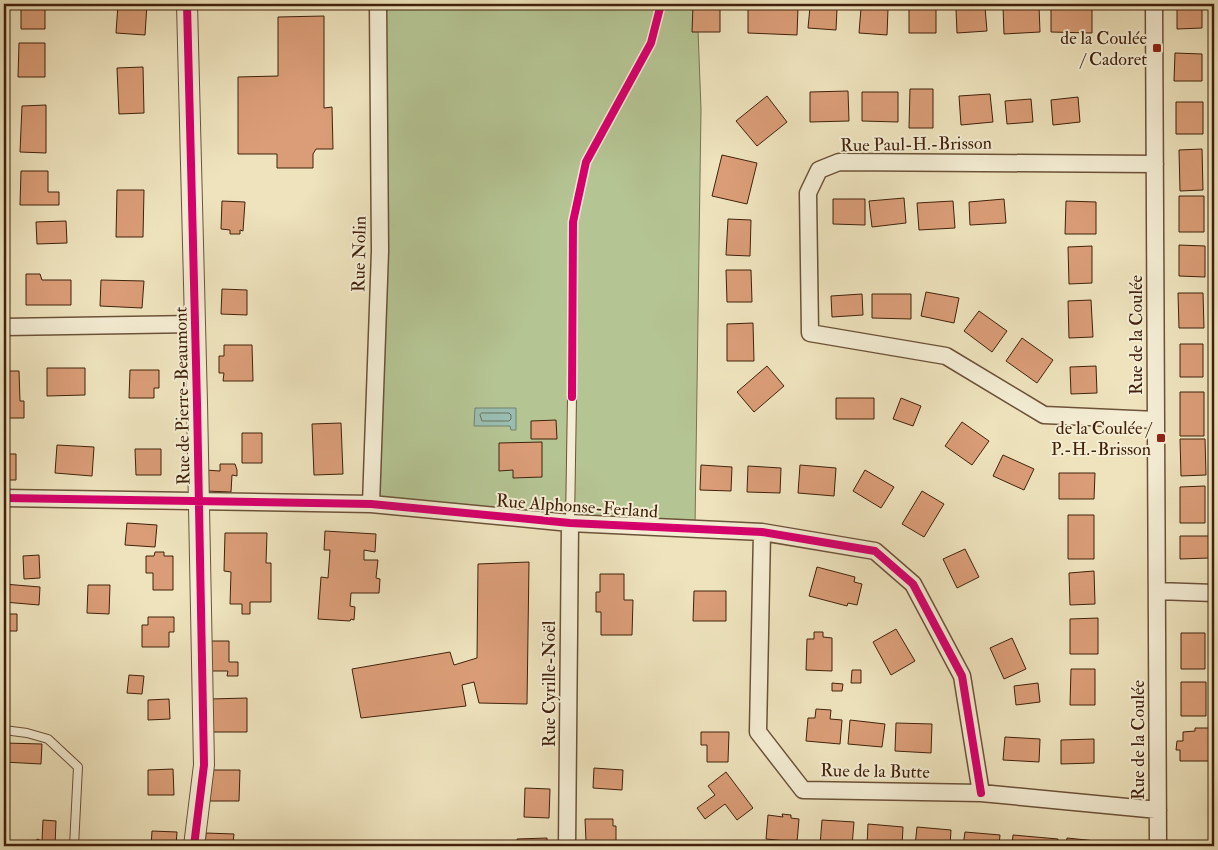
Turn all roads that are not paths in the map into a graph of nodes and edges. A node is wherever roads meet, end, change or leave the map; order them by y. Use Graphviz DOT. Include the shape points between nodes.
graph roads {
  1 [pos="188,4"];
  2 [pos="378,4"];
  3 [pos="1154,4"];
  4 [pos="1155,164"];
  5 [pos="195,324"];
  6 [pos="4,328"];
  7 [pos="572,397"];
  8 [pos="1156,420"];
  9 [pos="4,498"];
  10 [pos="199,501"];
  11 [pos="371,504"];
  12 [pos="570,523"];
  13 [pos="762,532"];
  14 [pos="1157,591"];
  15 [pos="1214,593"];
  16 [pos="4,730"];
  17 [pos="981,793"];
  18 [pos="1158,810"];
  19 [pos="194,845"];
  20 [pos="74,846"];
  21 [pos="568,846"];
  22 [pos="1158,846"];
  1 -- 5 [label="street, Rue de Pierre-Beaumont"];
  2 -- 11 [label="street, Rue Nolin" via="380,251"];
  3 -- 4 [label="street, Rue de la Coulée"];
  4 -- 8 [label="street, Rue de la Coulée"];
  4 -- 8 [label="street, Rue Paul-H.-Brisson" via="839,162 819,170 808,193 810,333 946,356 1044,415"];
  5 -- 6 [label="street"];
  5 -- 10 [label="street, Rue de Pierre-Beaumont"];
  7 -- 12 [label="lane"];
  8 -- 14 [label="street, Rue de la Coulée"];
  9 -- 10 [label="street, Rue Alphonse-Ferland"];
  10 -- 11 [label="street, Rue Alphonse-Ferland"];
  10 -- 19 [label="street, Rue de Pierre-Beaumont" via="204,765"];
  11 -- 12 [label="street, Rue Alphonse-Ferland"];
  12 -- 13 [label="street, Rue Alphonse-Ferland"];
  12 -- 21 [label="street, Rue Cyrille-Noël"];
  13 -- 17 [label="street, Rue Alphonse-Ferland" via="875,552 913,584 962,676"];
  13 -- 17 [label="street, Rue de la Butte" via="758,732 803,790"];
  14 -- 15 [label="street"];
  14 -- 18 [label="street, Rue de la Coulée"];
  16 -- 20 [label="lane" via="48,739 78,767"];
  17 -- 18 [label="street, Rue de la Butte"];
  18 -- 22 [label="street, Rue de la Coulée"];
}
